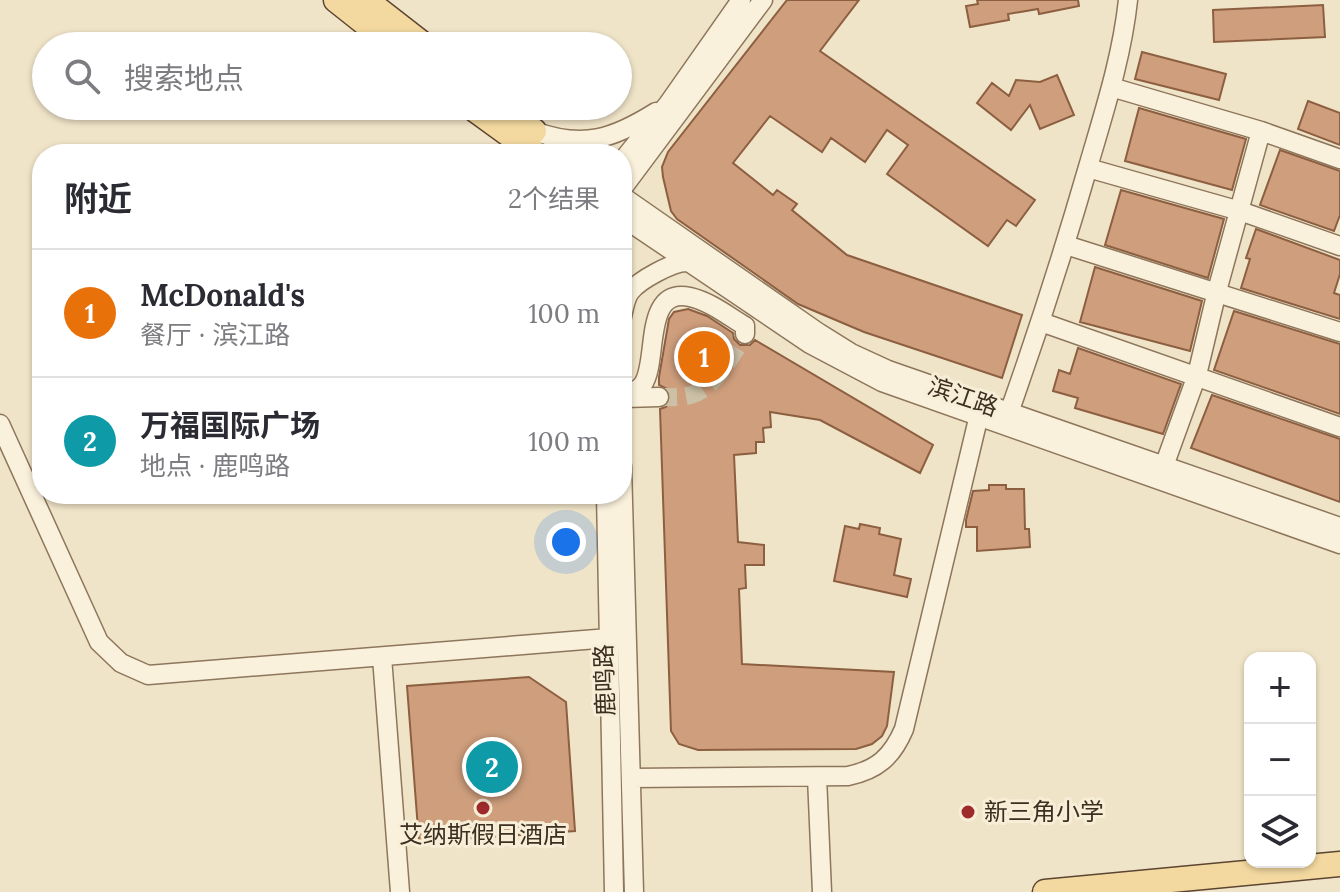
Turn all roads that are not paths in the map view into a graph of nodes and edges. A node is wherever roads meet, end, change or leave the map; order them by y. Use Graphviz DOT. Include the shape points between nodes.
graph roads {
  1 [pos="336,0"];
  2 [pos="366,0"];
  3 [pos="741,0"];
  4 [pos="763,0"];
  5 [pos="1128,0"];
  6 [pos="376,32"];
  7 [pos="407,32"];
  8 [pos="1111,87"];
  9 [pos="668,104"];
  10 [pos="495,120"];
  11 [pos="515,120"];
  12 [pos="1261,131"];
  13 [pos="535,142"];
  14 [pos="632,149"];
  15 [pos="1340,159"];
  16 [pos="1088,168"];
  17 [pos="632,176"];
  18 [pos="632,203"];
  19 [pos="1240,211"];
  20 [pos="632,224"];
  21 [pos="1066,245"];
  22 [pos="1340,246"];
  23 [pos="688,262"];
  24 [pos="632,290"];
  25 [pos="1217,291"];
  26 [pos="1041,322"];
  27 [pos="1340,332"];
  28 [pos="745,334"];
  29 [pos="1197,375"];
  30 [pos="632,392"];
  31 [pos="632,396"];
  32 [pos="659,397"];
  33 [pos="1009,413"];
  34 [pos="979,415"];
  35 [pos="0,424"];
  36 [pos="1340,427"];
  37 [pos="1164,466"];
  38 [pos="32,494"];
  39 [pos="36,504"];
  40 [pos="606,504"];
  41 [pos="623,504"];
  42 [pos="1340,527"];
  43 [pos="1340,544"];
  44 [pos="609,638"];
  45 [pos="382,657"];
  46 [pos="817,777"];
  47 [pos="632,778"];
  48 [pos="1340,864"];
  49 [pos="612,887"];
  50 [pos="636,887"];
  51 [pos="400,892"];
  52 [pos="822,892"];
  53 [pos="1045,892"];
  1 -- 6 [label="main road"];
  2 -- 7 [label="main road"];
  3 -- 9 [label="street"];
  4 -- 17 [label="street"];
  5 -- 8 [label="street"];
  8 -- 12 [label="street"];
  8 -- 16 [label="street"];
  9 -- 13 [label="street" via="600,138"];
  9 -- 14 [label="street"];
  10 -- 13 [label="main road"];
  11 -- 13 [label="main road"];
  12 -- 15 [label="street"];
  12 -- 19 [label="street"];
  16 -- 19 [label="street"];
  16 -- 21 [label="street"];
  18 -- 33 [label="street, 滨江路" via="851,353"];
  19 -- 22 [label="street"];
  19 -- 25 [label="street"];
  20 -- 23 [label="street, 滨江路"];
  21 -- 25 [label="street"];
  21 -- 26 [label="street"];
  23 -- 24 [label="street" via="674,264"];
  23 -- 34 [label="street, 滨江路" via="849,366"];
  25 -- 27 [label="street"];
  25 -- 29 [label="street"];
  26 -- 29 [label="street"];
  26 -- 33 [label="street"];
  28 -- 30 [label="street" via="745,326 706,303 669,299 654,329 644,382"];
  29 -- 36 [label="street"];
  29 -- 37 [label="street"];
  31 -- 32 [label="street"];
  33 -- 37 [label="street, 滨江路"];
  34 -- 43 [label="street, 滨江路"];
  34 -- 46 [label="street" via="898,743 878,766 864,773"];
  35 -- 38 [label="street"];
  37 -- 42 [label="street, 滨江路"];
  39 -- 45 [label="street" via="99,642 121,663 148,675"];
  40 -- 44 [label="street, 鹿鸣路"];
  41 -- 47 [label="street, 鹿鸣路"];
  44 -- 45 [label="street"];
  44 -- 49 [label="street, 鹿鸣路"];
  45 -- 51 [label="street"];
  46 -- 47 [label="street"];
  46 -- 52 [label="street"];
  47 -- 50 [label="street, 鹿鸣路"];
  48 -- 53 [label="main road"];
}
